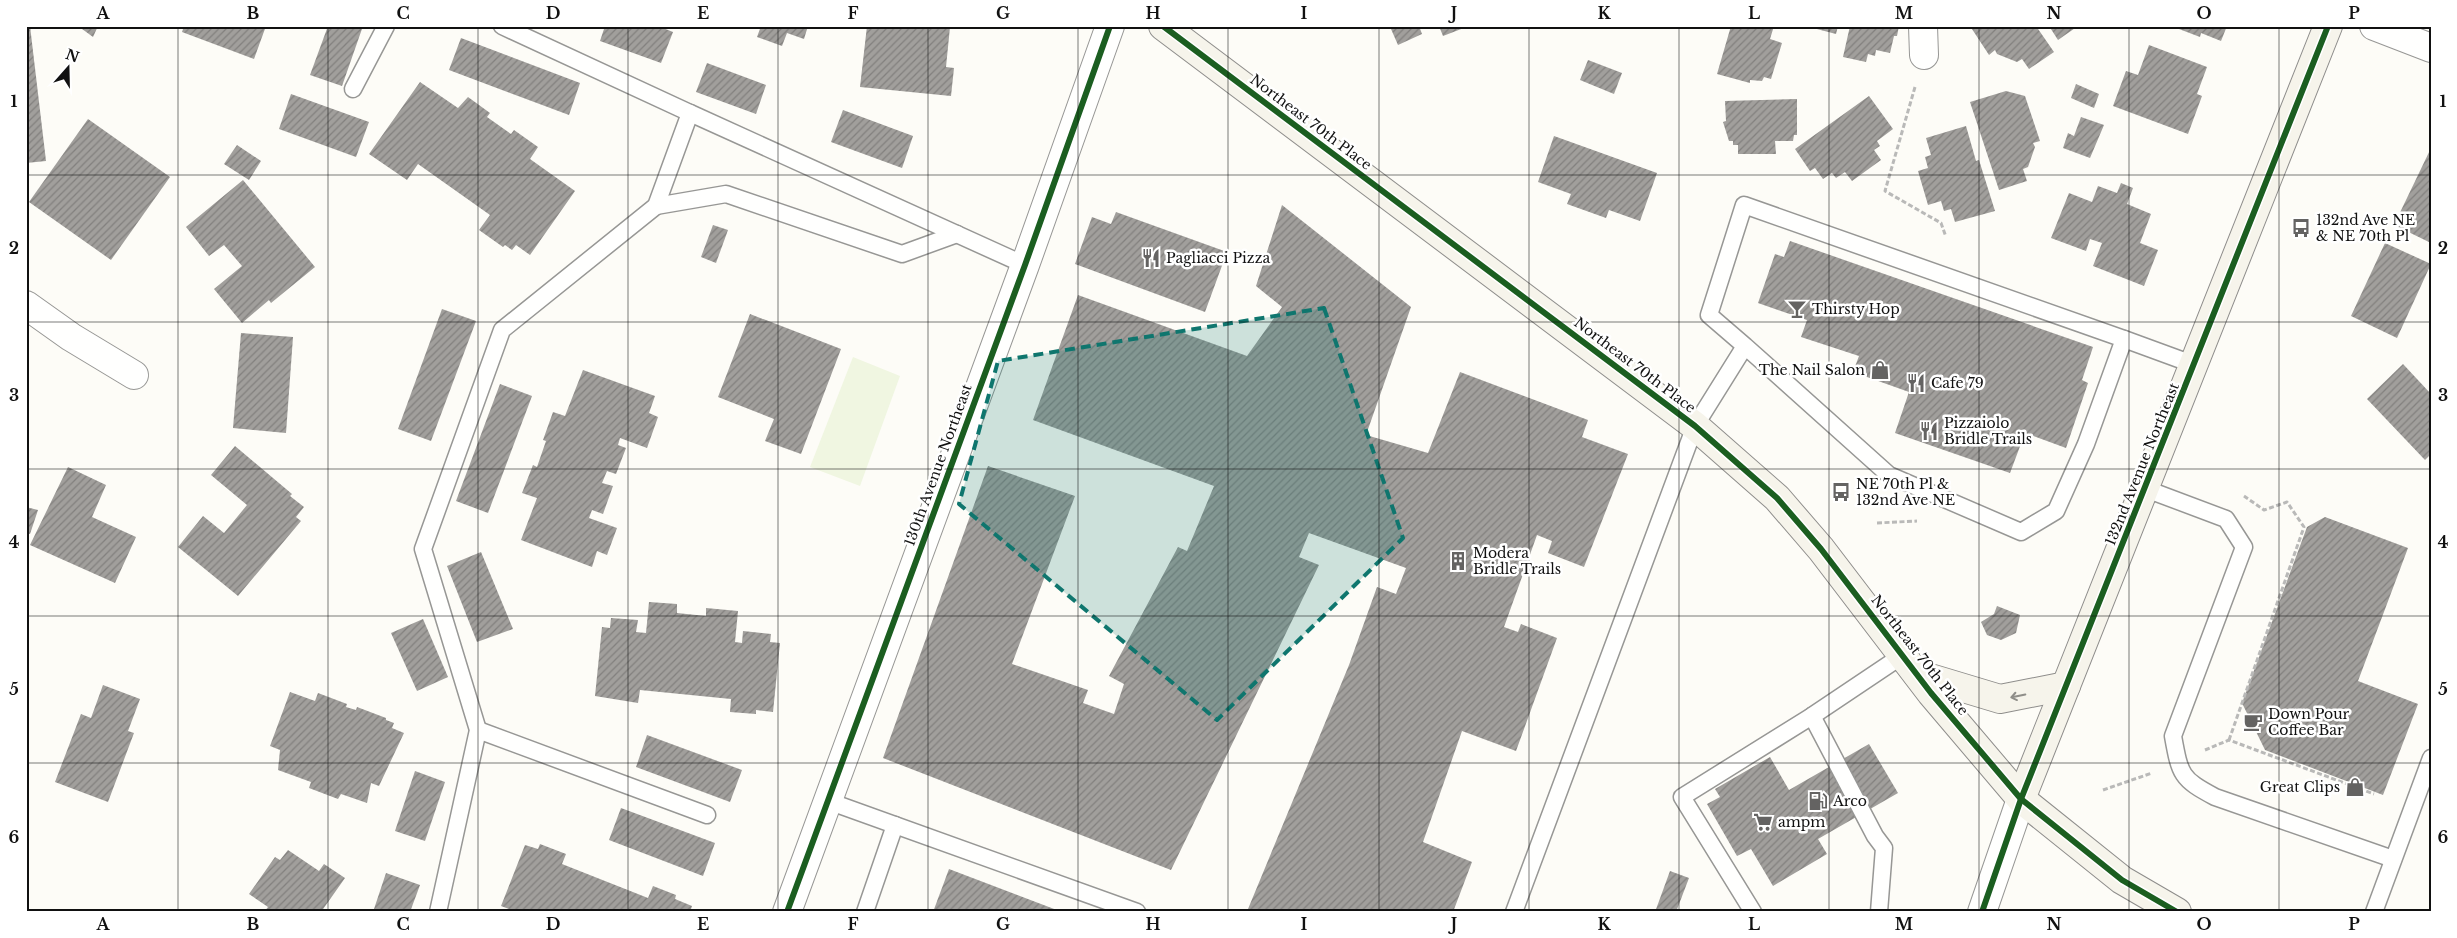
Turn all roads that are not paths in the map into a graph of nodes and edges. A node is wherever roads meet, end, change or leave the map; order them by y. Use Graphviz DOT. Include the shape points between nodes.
graph roads {
  1 [pos="386,26"];
  2 [pos="502,26"];
  3 [pos="1110,26"];
  4 [pos="1163,26"];
  5 [pos="1923,26"];
  6 [pos="2328,26"];
  7 [pos="2374,26"];
  8 [pos="2431,48"];
  9 [pos="1924,55"];
  10 [pos="353,89"];
  11 [pos="690,113"];
  12 [pos="656,206"];
  13 [pos="957,234"];
  14 [pos="1025,265"];
  15 [pos="26,305"];
  16 [pos="2124,339"];
  17 [pos="1745,346"];
  18 [pos="2195,365"];
  19 [pos="134,375"];
  20 [pos="1695,426"];
  21 [pos="2146,489"];
  22 [pos="1910,664"];
  23 [pos="2066,686"];
  24 [pos="1812,716"];
  25 [pos="478,730"];
  26 [pos="2431,758"];
  27 [pos="2022,799"];
  28 [pos="828,801"];
  29 [pos="706,815"];
  30 [pos="896,825"];
  31 [pos="2393,858"];
  32 [pos="438,912"];
  33 [pos="788,912"];
  34 [pos="865,912"];
  35 [pos="1137,912"];
  36 [pos="1514,912"];
  37 [pos="1752,912"];
  38 [pos="1880,912"];
  39 [pos="1982,912"];
  40 [pos="2177,912"];
  41 [pos="2374,912"];
  1 -- 10 [label="lane"];
  2 -- 11 [label="lane"];
  3 -- 14 [label="street, 130th Avenue Northeast"];
  4 -- 20 [label="main road, Northeast 70th Place"];
  5 -- 9 [label="street"];
  6 -- 18 [label="main road, 132nd Avenue Northeast"];
  7 -- 8 [label="street"];
  11 -- 12 [label="lane"];
  11 -- 13 [label="lane"];
  12 -- 13 [label="lane" via="726,194 902,254"];
  12 -- 25 [label="lane" via="502,330 423,549"];
  13 -- 14 [label="lane"];
  14 -- 28 [label="street, 130th Avenue Northeast"];
  15 -- 19 [label="street"];
  16 -- 17 [label="lane" via="2086,444 2056,511 2020,532 1889,475"];
  16 -- 17 [label="lane" via="1744,204 1709,315"];
  16 -- 18 [label="lane"];
  17 -- 20 [label="lane"];
  18 -- 21 [label="main road, 132nd Avenue Northeast"];
  20 -- 22 [label="main road, Northeast 70th Place" via="1777,498 1821,548"];
  20 -- 36 [label="lane"];
  21 -- 23 [label="main road, 132nd Avenue Northeast"];
  21 -- 31 [label="lane" via="2226,519 2244,547 2173,736 2178,763 2189,783 2215,797"];
  23 -- 22 [label="main road, one-way" via="2000,700"];
  22 -- 24 [label="lane"];
  22 -- 27 [label="main road, Northeast 70th Place"];
  23 -- 27 [label="main road, 132nd Avenue Northeast"];
  24 -- 37 [label="lane" via="1682,797"];
  24 -- 38 [label="lane" via="1884,848"];
  25 -- 29 [label="lane"];
  25 -- 32 [label="lane"];
  26 -- 31 [label="lane"];
  27 -- 39 [label="street, 132nd Avenue Northeast"];
  27 -- 40 [label="main road, Northeast 70th Place" via="2122,880"];
  28 -- 30 [label="lane"];
  28 -- 33 [label="street, 130th Avenue Northeast"];
  30 -- 34 [label="lane"];
  30 -- 35 [label="lane"];
  31 -- 41 [label="lane"];
}
